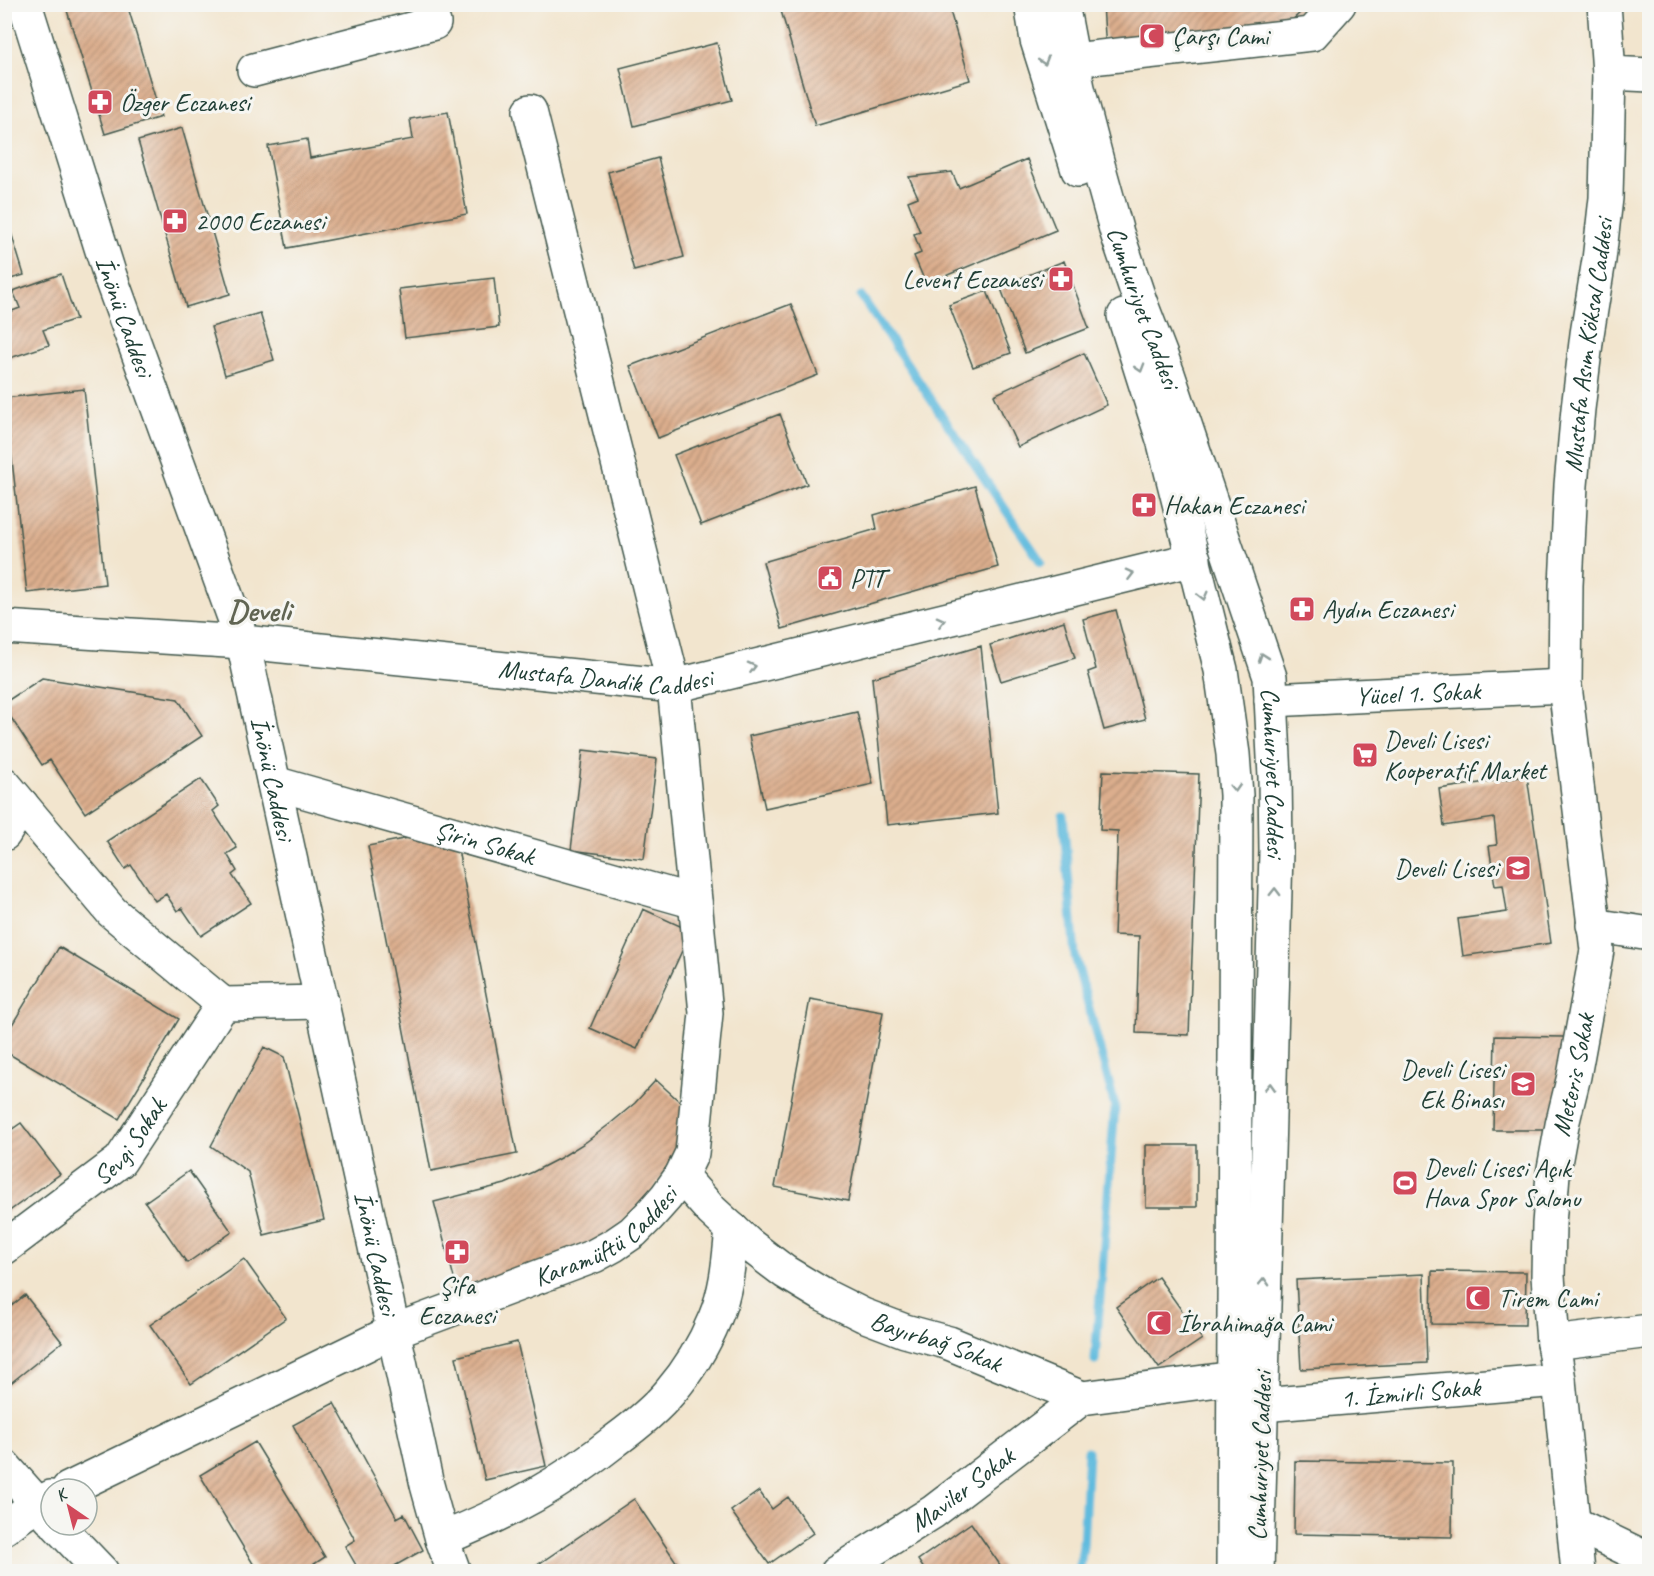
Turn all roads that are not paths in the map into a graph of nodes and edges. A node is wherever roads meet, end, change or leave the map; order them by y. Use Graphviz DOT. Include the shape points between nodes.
graph roads {
  1 [pos="25,4"];
  2 [pos="426,4"];
  3 [pos="1031,4"];
  4 [pos="1062,4"];
  5 [pos="1339,4"];
  6 [pos="1604,4"];
  7 [pos="1073,60"];
  8 [pos="254,70"];
  9 [pos="1608,73"];
  10 [pos="1650,75"];
  11 [pos="530,111"];
  12 [pos="1194,559"];
  13 [pos="4,627"];
  14 [pos="243,642"];
  15 [pos="674,686"];
  16 [pos="1565,686"];
  17 [pos="1271,700"];
  18 [pos="274,783"];
  19 [pos="13,795"];
  20 [pos="4,834"];
  21 [pos="695,902"];
  22 [pos="1593,925"];
  23 [pos="1650,934"];
  24 [pos="322,1002"];
  25 [pos="223,1004"];
  26 [pos="681,1176"];
  27 [pos="732,1229"];
  28 [pos="4,1248"];
  29 [pos="394,1330"];
  30 [pos="1650,1331"];
  31 [pos="1553,1343"];
  32 [pos="1234,1378"];
  33 [pos="1559,1380"];
  34 [pos="1082,1398"];
  35 [pos="1261,1405"];
  36 [pos="4,1466"];
  37 [pos="93,1477"];
  38 [pos="39,1501"];
  39 [pos="39,1515"];
  40 [pos="1573,1522"];
  41 [pos="4,1528"];
  42 [pos="72,1537"];
  43 [pos="442,1539"];
  44 [pos="1650,1560"];
  45 [pos="102,1572"];
  46 [pos="454,1572"];
  47 [pos="837,1572"];
  48 [pos="1233,1572"];
  49 [pos="1257,1572"];
  50 [pos="1578,1572"];
  1 -- 14 [label="street, İnönü Caddesi" via="110,276"];
  2 -- 8 [label="street" via="434,23"];
  3 -- 12 [label="street, Cumhuriyet Caddesi, one-way" via="1037,40 1164,443"];
  4 -- 7 [label="street, Cumhuriyet Caddesi"];
  5 -- 7 [label="street" via="1312,34"];
  6 -- 9 [label="street, Mustafa Asım Köksal Caddesi"];
  17 -- 7 [label="street, Cumhuriyet Caddesi, one-way" via="1270,678 1117,233"];
  9 -- 10 [label="street"];
  9 -- 16 [label="street, Mustafa Asım Köksal Caddesi" via="1606,198 1571,485"];
  11 -- 15 [label="street, Karamüftü Caddesi"];
  15 -- 12 [label="street, Mustafa Dandik Caddesi, one-way"];
  12 -- 32 [label="street, Cumhuriyet Caddesi, one-way" via="1221,670 1236,795"];
  13 -- 14 [label="street, Mustafa Dandik Caddesi"];
  14 -- 15 [label="street, Mustafa Dandik Caddesi"];
  14 -- 18 [label="street, İnönü Caddesi"];
  15 -- 21 [label="street, Karamüftü Caddesi"];
  16 -- 17 [label="street, Yücel 1. Sokak"];
  16 -- 22 [label="street, Meteris Sokak"];
  35 -- 17 [label="street, Cumhuriyet Caddesi, one-way" via="1276,851"];
  18 -- 21 [label="street, Şirin Sokak"];
  18 -- 24 [label="street, İnönü Caddesi"];
  19 -- 20 [label="street"];
  19 -- 25 [label="street" via="112,912"];
  21 -- 26 [label="street, Karamüftü Caddesi" via="706,1013 692,1153"];
  22 -- 23 [label="street"];
  22 -- 31 [label="street, Meteris Sokak" via="1597,950 1553,1174 1548,1276"];
  24 -- 25 [label="street"];
  24 -- 29 [label="street, İnönü Caddesi"];
  25 -- 28 [label="street, Sevgi Sokak" via="120,1161"];
  26 -- 27 [label="street, Bayırbağ Sokak"];
  26 -- 29 [label="street, Karamüftü Caddesi" via="633,1232 594,1256"];
  27 -- 34 [label="street, Bayırbağ Sokak" via="785,1272 863,1315 949,1343"];
  27 -- 43 [label="street" via="716,1316 688,1369 670,1393 634,1426 560,1481 483,1523"];
  29 -- 37 [label="street, Karamüftü Caddesi"];
  29 -- 43 [label="street, İnönü Caddesi"];
  30 -- 31 [label="street"];
  31 -- 33 [label="street, Meteris Sokak"];
  32 -- 34 [label="street, Bayırbağ Sokak"];
  32 -- 48 [label="street, Cumhuriyet Caddesi"];
  33 -- 35 [label="street, 1. İzmirli Sokak"];
  33 -- 40 [label="street, Meteris Sokak"];
  34 -- 47 [label="street, Maviler Sokak" via="933,1512"];
  35 -- 49 [label="street, Cumhuriyet Caddesi"];
  36 -- 38 [label="street"];
  39 -- 41 [label="street"];
  40 -- 44 [label="street"];
  40 -- 50 [label="street, Meteris Sokak"];
  42 -- 45 [label="street"];
  43 -- 46 [label="street, İnönü Caddesi"];
}
